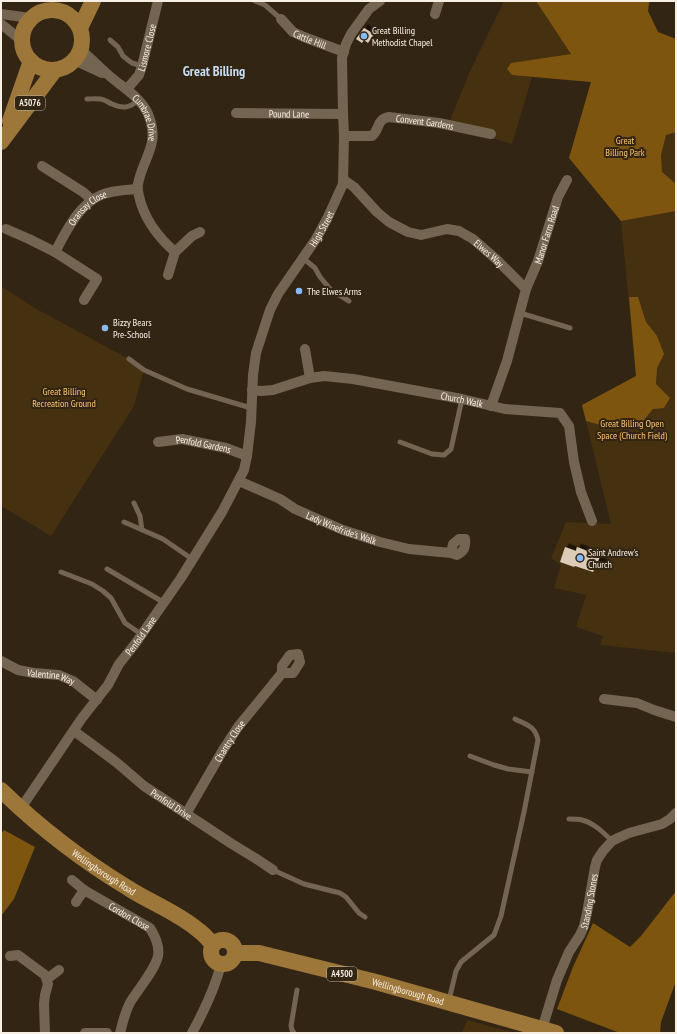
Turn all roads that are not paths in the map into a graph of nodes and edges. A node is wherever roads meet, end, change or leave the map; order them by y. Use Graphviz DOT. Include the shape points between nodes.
graph roads {
  1 [pos="93,1"];
  2 [pos="158,1"];
  3 [pos="255,1"];
  4 [pos="380,1"];
  5 [pos="439,1"];
  6 [pos="65,6"];
  7 [pos="1,14"];
  8 [pos="435,14"];
  9 [pos="30,18"];
  10 [pos="281,19"];
  11 [pos="1,24"];
  12 [pos="80,28"];
  13 [pos="21,40"];
  14 [pos="110,40"];
  15 [pos="344,52"];
  16 [pos="77,54"];
  17 [pos="31,61"];
  18 [pos="142,66"];
  19 [pos="54,70"];
  20 [pos="127,89"];
  21 [pos="87,99"];
  22 [pos="138,100"];
  23 [pos="236,113"];
  24 [pos="343,114"];
  25 [pos="491,134"];
  26 [pos="344,136"];
  27 [pos="3,139"];
  28 [pos="42,166"];
  29 [pos="344,180"];
  30 [pos="567,180"];
  31 [pos="138,189"];
  32 [pos="92,200"];
  33 [pos="6,229"];
  34 [pos="200,232"];
  35 [pos="55,252"];
  36 [pos="175,252"];
  37 [pos="303,258"];
  38 [pos="168,275"];
  39 [pos="526,289"];
  40 [pos="84,300"];
  41 [pos="349,301"];
  42 [pos="520,313"];
  43 [pos="570,328"];
  44 [pos="305,350"];
  45 [pos="129,359"];
  46 [pos="310,378"];
  47 [pos="252,390"];
  48 [pos="462,398"];
  49 [pos="491,406"];
  50 [pos="251,408"];
  51 [pos="158,442"];
  52 [pos="400,442"];
  53 [pos="247,456"];
  54 [pos="239,481"];
  55 [pos="134,504"];
  56 [pos="592,521"];
  57 [pos="124,522"];
  58 [pos="142,530"];
  59 [pos="451,553"];
  60 [pos="192,560"];
  61 [pos="107,569"];
  62 [pos="61,572"];
  63 [pos="163,602"];
  64 [pos="141,634"];
  65 [pos="1,661"];
  66 [pos="282,673"];
  67 [pos="604,699"];
  68 [pos="97,700"];
  69 [pos="676,717"];
  70 [pos="515,719"];
  71 [pos="74,731"];
  72 [pos="470,756"];
  73 [pos="532,772"];
  74 [pos="1,790"];
  75 [pos="21,808"];
  76 [pos="676,813"];
  77 [pos="186,814"];
  78 [pos="569,819"];
  79 [pos="612,841"];
  80 [pos="273,870"];
  81 [pos="72,880"];
  82 [pos="84,890"];
  83 [pos="76,902"];
  84 [pos="365,917"];
  85 [pos="20,944"];
  86 [pos="214,945"];
  87 [pos="235,953"];
  88 [pos="221,964"];
  89 [pos="59,970"];
  90 [pos="47,979"];
  91 [pos="297,990"];
  92 [pos="448,1002"];
  93 [pos="549,1031"];
  94 [pos="45,1033"];
  95 [pos="85,1033"];
  96 [pos="107,1033"];
  97 [pos="120,1033"];
  98 [pos="192,1033"];
  99 [pos="294,1033"];
  1 -- 12 [label="main road"];
  2 -- 18 [label="street, Lismore Close"];
  3 -- 10 [label="lane" via="265,5"];
  4 -- 15 [label="street, High Street" via="369,9 351,34"];
  5 -- 8 [label="street"];
  6 -- 9 [label="main road" via="44,10"];
  6 -- 12 [label="main road" via="68,14"];
  7 -- 9 [label="street"];
  9 -- 13 [label="main road" via="22,32"];
  10 -- 15 [label="street, Cattle Hill" via="293,32"];
  11 -- 13 [label="street"];
  12 -- 16 [label="main road" via="82,38"];
  13 -- 17 [label="main road"];
  14 -- 18 [label="lane" via="123,56 132,63"];
  15 -- 24 [label="street, High Street"];
  16 -- 19 [label="main road" via="69,64"];
  16 -- 20 [label="street, Cumbrae Drive"];
  17 -- 19 [label="main road" via="38,66"];
  17 -- 27 [label="main road, A5076"];
  18 -- 20 [label="street, Lismore Close" via="139,75"];
  19 -- 27 [label="main road, A5076"];
  20 -- 22 [label="street, Cumbrae Drive"];
  21 -- 22 [label="lane" via="104,100 120,107 132,106"];
  22 -- 31 [label="street, Cumbrae Drive" via="147,113 153,134"];
  23 -- 24 [label="street, Pound Lane"];
  24 -- 26 [label="street, High Street"];
  25 -- 26 [label="street, Convent Gardens" via="439,123 389,117 381,121 372,136"];
  26 -- 29 [label="street, High Street"];
  28 -- 32 [label="street"];
  29 -- 37 [label="street, High Street" via="327,219"];
  29 -- 39 [label="street, Elwes Way" via="389,222 408,232 421,235 447,229 459,231 473,239"];
  30 -- 39 [label="street, Manor Farm Road" via="558,197 538,261"];
  31 -- 32 [label="street, Oransay Close" via="118,191"];
  31 -- 36 [label="street, Cumbrae Drive" via="148,220"];
  32 -- 35 [label="street, Oransay Close" via="79,213"];
  33 -- 35 [label="street"];
  34 -- 36 [label="street"];
  35 -- 40 [label="street" via="97,278"];
  36 -- 38 [label="street"];
  37 -- 41 [label="lane" via="315,268 331,290"];
  37 -- 47 [label="street, High Street" via="288,277 270,310 256,353"];
  39 -- 42 [label="street"];
  42 -- 43 [label="lane"];
  42 -- 49 [label="street"];
  44 -- 46 [label="street"];
  45 -- 50 [label="lane" via="144,370 187,389"];
  46 -- 47 [label="street, Church Walk" via="272,390"];
  46 -- 48 [label="street, Church Walk" via="324,376 353,379"];
  47 -- 50 [label="street, High Street"];
  48 -- 49 [label="street, Church Walk"];
  48 -- 52 [label="lane" via="452,449 444,455 432,454"];
  49 -- 56 [label="street, Church Walk" via="560,413 569,426 574,462"];
  50 -- 53 [label="street, High Street"];
  51 -- 53 [label="street, Penfold Gardens" via="182,439 226,448"];
  53 -- 54 [label="street, Penfold Lane"];
  54 -- 59 [label="street, Lady Winefride's Walk" via="343,530 409,549"];
  54 -- 60 [label="street, Penfold Lane"];
  55 -- 58 [label="lane" via="140,516"];
  57 -- 58 [label="lane"];
  58 -- 60 [label="lane" via="163,539"];
  60 -- 63 [label="street, Penfold Lane"];
  61 -- 63 [label="lane"];
  62 -- 64 [label="lane" via="103,591 111,598 125,623"];
  63 -- 64 [label="street, Penfold Lane"];
  64 -- 68 [label="street, Penfold Lane"];
  65 -- 68 [label="street, Valentine Way" via="18,670 59,674 73,681"];
  66 -- 77 [label="street, Chantry Close" via="234,732"];
  67 -- 69 [label="street" via="637,703"];
  68 -- 71 [label="street, Penfold Lane"];
  70 -- 73 [label="lane" via="536,732 538,740"];
  71 -- 75 [label="street, Penfold Lane"];
  71 -- 77 [label="street, Penfold Drive" via="144,786"];
  72 -- 73 [label="lane" via="501,768"];
  73 -- 92 [label="lane" via="501,916 494,935 461,962"];
  74 -- 75 [label="main road, Wellingborough Road"];
  75 -- 86 [label="main road, Wellingborough Road" via="89,863 175,914"];
  76 -- 79 [label="street, Standing Stones" via="662,824 629,832"];
  77 -- 80 [label="street, Penfold Drive"];
  78 -- 79 [label="lane" via="583,820"];
  79 -- 93 [label="street, Standing Stones" via="594,867 584,926 557,980"];
  80 -- 84 [label="lane" via="304,884 340,893"];
  81 -- 82 [label="street, Cordon Close"];
  82 -- 83 [label="street"];
  82 -- 97 [label="street, Cordon Close" via="150,928 158,945 158,956 153,968 131,1002"];
  85 -- 90 [label="street" via="14,956 45,975"];
  86 -- 87 [label="main road" via="221,940 229,942 235,948"];
  86 -- 88 [label="main road" via="212,957"];
  87 -- 88 [label="main road" via="229,963"];
  87 -- 92 [label="main road, Wellingborough Road / A4500" via="259,954"];
  88 -- 98 [label="street" via="205,1009"];
  89 -- 90 [label="street"];
  90 -- 94 [label="street" via="44,1004"];
  91 -- 99 [label="lane" via="291,1026"];
  92 -- 93 [label="main road, Wellingborough Road / A4500"];
  95 -- 96 [label="street"];
}
